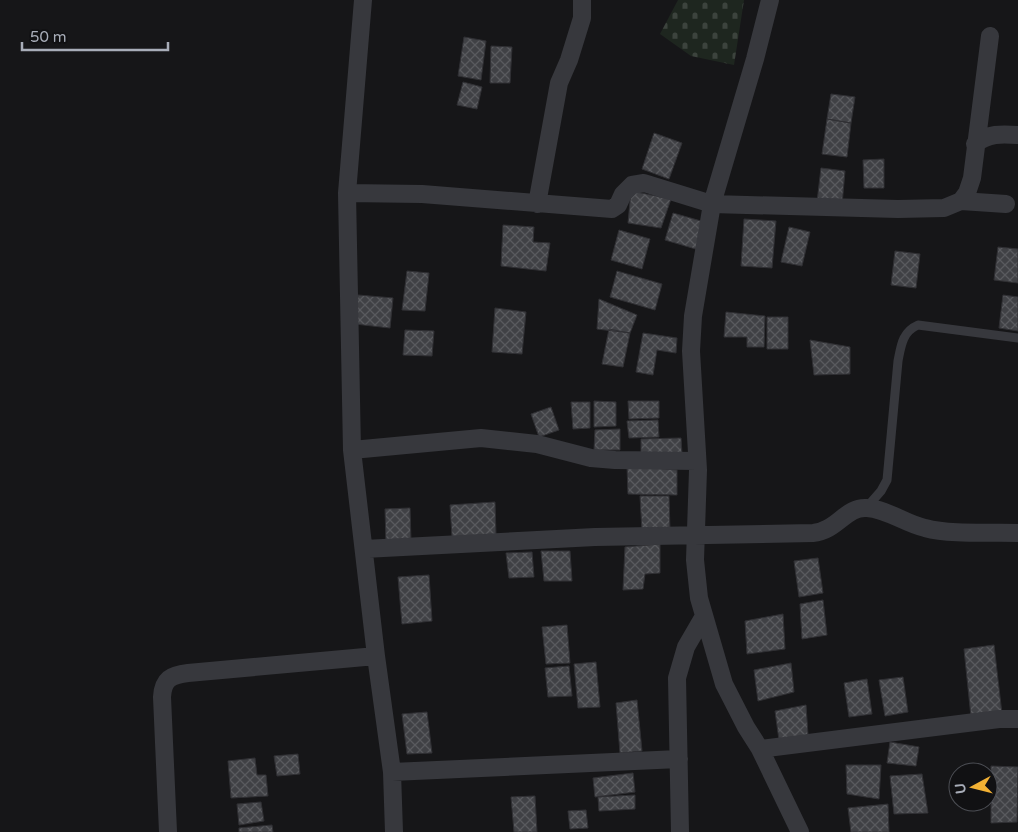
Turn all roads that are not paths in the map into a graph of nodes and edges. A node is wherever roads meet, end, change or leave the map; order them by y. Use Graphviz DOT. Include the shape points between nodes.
graph roads {
  1 [pos="363,0"];
  2 [pos="582,0"];
  3 [pos="770,0"];
  4 [pos="990,36"];
  5 [pos="1018,135"];
  6 [pos="975,144"];
  7 [pos="347,193"];
  8 [pos="960,201"];
  9 [pos="537,204"];
  10 [pos="712,204"];
  11 [pos="1006,204"];
  12 [pos="1018,338"];
  13 [pos="352,450"];
  14 [pos="697,461"];
  15 [pos="867,508"];
  16 [pos="1018,533"];
  17 [pos="696,536"];
  18 [pos="364,549"];
  19 [pos="704,616"];
  20 [pos="376,656"];
  21 [pos="1018,719"];
  22 [pos="760,750"];
  23 [pos="679,759"];
  24 [pos="392,772"];
  25 [pos="168,832"];
  26 [pos="394,832"];
  27 [pos="680,832"];
  28 [pos="800,832"];
  1 -- 7 [label="street"];
  2 -- 9 [label="street" via="582,18 559,83"];
  3 -- 10 [label="street"];
  4 -- 6 [label="street"];
  5 -- 6 [label="street" via="990,135"];
  6 -- 8 [label="street" via="972,178 967,193"];
  7 -- 9 [label="street" via="422,194"];
  7 -- 13 [label="street"];
  8 -- 10 [label="street" via="944,208 898,209"];
  8 -- 11 [label="street"];
  9 -- 10 [label="street" via="612,209 632,185 644,183"];
  10 -- 14 [label="street" via="693,316 691,351"];
  12 -- 15 [label="lane" via="918,325 908,331 901,342 898,361 887,480"];
  13 -- 14 [label="street" via="481,438 536,444 592,458"];
  13 -- 18 [label="street"];
  14 -- 17 [label="street"];
  15 -- 16 [label="street" via="925,528"];
  15 -- 17 [label="street" via="850,512 822,532"];
  17 -- 18 [label="street" via="595,537"];
  17 -- 19 [label="street" via="695,560"];
  18 -- 20 [label="street"];
  19 -- 22 [label="street" via="724,684"];
  19 -- 23 [label="street" via="686,647 676,678"];
  20 -- 24 [label="street"];
  20 -- 25 [label="street" via="188,673 169,678 162,690"];
  21 -- 22 [label="street"];
  22 -- 28 [label="street"];
  23 -- 24 [label="street"];
  23 -- 27 [label="street"];
  24 -- 26 [label="street"];
}
